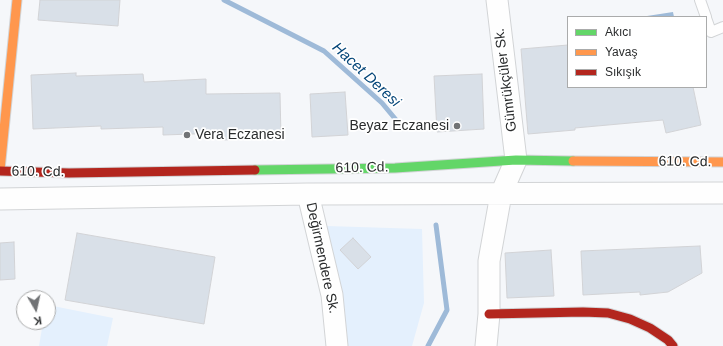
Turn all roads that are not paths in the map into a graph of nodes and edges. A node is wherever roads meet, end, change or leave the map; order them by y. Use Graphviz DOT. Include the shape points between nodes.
graph roads {
  1 [pos="17,0"];
  2 [pos="497,0"];
  3 [pos="700,0"];
  4 [pos="706,16"];
  5 [pos="707,20"];
  6 [pos="723,27"];
  7 [pos="516,160"];
  8 [pos="723,162"];
  9 [pos="0,171"];
  10 [pos="308,194"];
  11 [pos="501,194"];
  12 [pos="723,194"];
  13 [pos="0,199"];
  14 [pos="489,314"];
  15 [pos="337,346"];
  16 [pos="486,346"];
  17 [pos="673,346"];
  1 -- 9 [label="street"];
  2 -- 7 [label="street, Gümrükçüler Sk."];
  3 -- 4 [label="lane"];
  5 -- 6 [label="lane" via="711,32"];
  7 -- 8 [label="street, 610. Cd."];
  7 -- 9 [label="street, 610. Cd." via="395,168 69,173"];
  7 -- 11 [label="street"];
  10 -- 11 [label="street, 610. Cd."];
  10 -- 13 [label="street, 610. Cd."];
  10 -- 15 [label="street, Değirmendere Sk." via="332,294"];
  11 -- 12 [label="street, 610. Cd."];
  11 -- 14 [label="street" via="489,261"];
  14 -- 16 [label="street"];
  14 -- 17 [label="street" via="608,313 650,328"];
}
